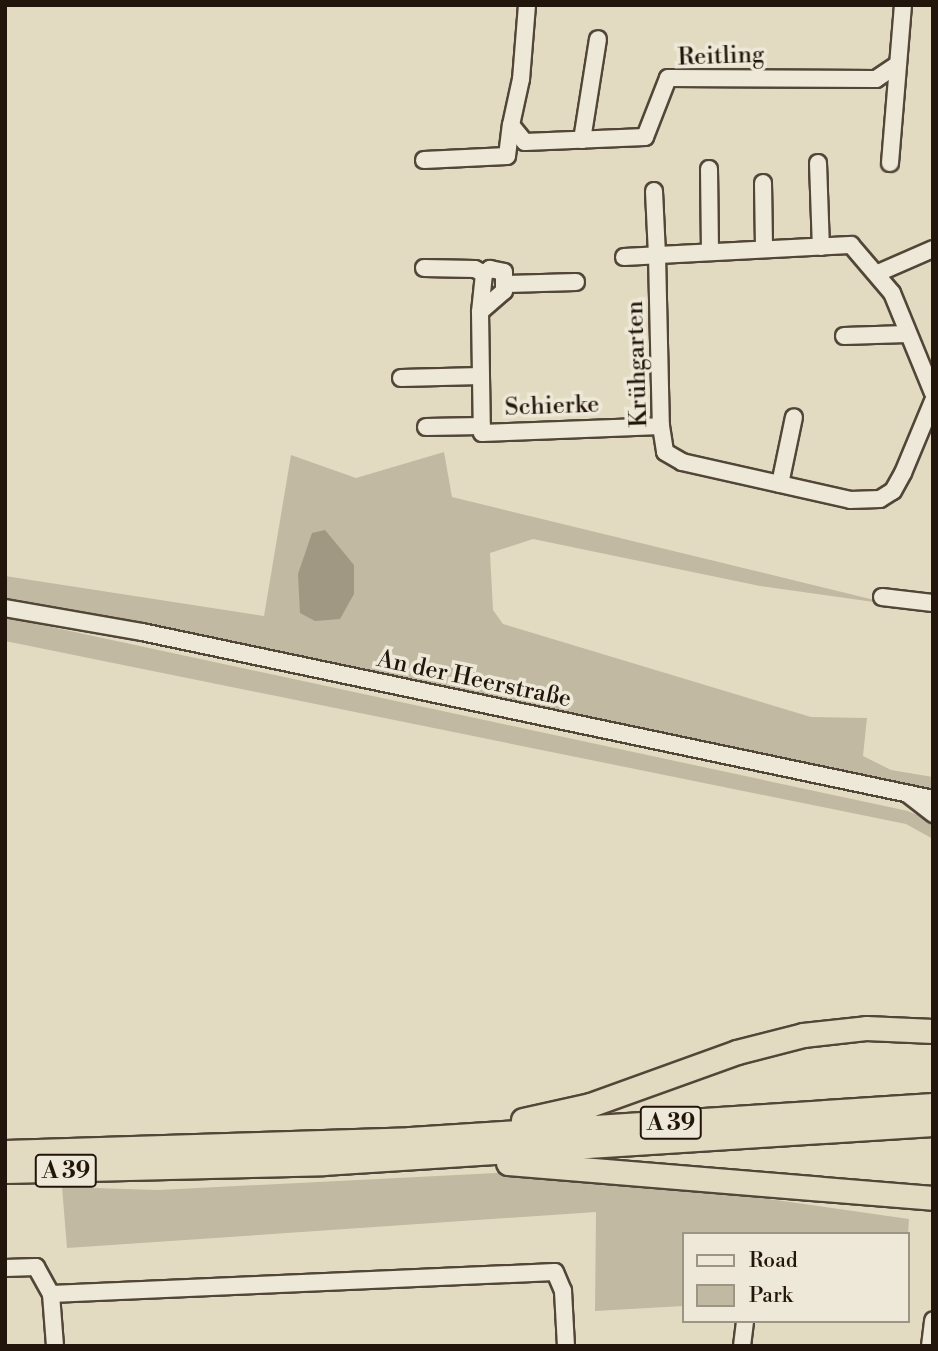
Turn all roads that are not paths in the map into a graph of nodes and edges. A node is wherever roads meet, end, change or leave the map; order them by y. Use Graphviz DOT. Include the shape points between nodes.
graph roads {
  1 [pos="527,5"];
  2 [pos="903,5"];
  3 [pos="598,40"];
  4 [pos="894,67"];
  5 [pos="511,125"];
  6 [pos="582,140"];
  7 [pos="424,160"];
  8 [pos="818,163"];
  9 [pos="890,163"];
  10 [pos="709,169"];
  11 [pos="763,183"];
  12 [pos="654,191"];
  13 [pos="821,247"];
  14 [pos="764,249"];
  15 [pos="933,249"];
  16 [pos="709,251"];
  17 [pos="657,255"];
  18 [pos="624,257"];
  19 [pos="424,268"];
  20 [pos="878,273"];
  21 [pos="484,274"];
  22 [pos="576,282"];
  23 [pos="507,284"];
  24 [pos="481,312"];
  25 [pos="907,334"];
  26 [pos="844,335"];
  27 [pos="481,376"];
  28 [pos="401,378"];
  29 [pos="933,393"];
  30 [pos="933,401"];
  31 [pos="794,417"];
  32 [pos="482,426"];
  33 [pos="661,426"];
  34 [pos="426,427"];
  35 [pos="780,484"];
  36 [pos="882,597"];
  37 [pos="933,603"];
  38 [pos="5,608"];
  39 [pos="907,793"];
  40 [pos="933,799"];
  41 [pos="933,814"];
  42 [pos="933,1031"];
  43 [pos="933,1105"];
  44 [pos="933,1124"];
  45 [pos="410,1139"];
  46 [pos="5,1152"];
  47 [pos="460,1156"];
  48 [pos="5,1171"];
  49 [pos="933,1198"];
  50 [pos="5,1268"];
  51 [pos="51,1294"];
  52 [pos="933,1320"];
  53 [pos="745,1323"];
  54 [pos="55,1346"];
  55 [pos="566,1346"];
  56 [pos="742,1346"];
  57 [pos="930,1346"];
  1 -- 5 [label="street" via="522,79"];
  2 -- 4 [label="street"];
  3 -- 6 [label="street"];
  4 -- 6 [label="street, Reitling" via="876,79 668,78 645,137"];
  4 -- 9 [label="street" via="900,83"];
  5 -- 6 [label="street, Reitling" via="525,142"];
  5 -- 7 [label="street" via="508,156"];
  8 -- 13 [label="street"];
  10 -- 16 [label="street"];
  11 -- 14 [label="street"];
  12 -- 17 [label="street, Krühgarten"];
  13 -- 14 [label="street"];
  13 -- 20 [label="street" via="851,245"];
  14 -- 16 [label="street"];
  15 -- 20 [label="street"];
  16 -- 17 [label="street"];
  17 -- 18 [label="street"];
  17 -- 33 [label="street, Krühgarten"];
  19 -- 21 [label="street" via="475,269"];
  20 -- 25 [label="street" via="892,293"];
  21 -- 23 [label="street" via="490,269 504,272"];
  21 -- 24 [label="street, Schierke"];
  22 -- 23 [label="street"];
  23 -- 24 [label="street"];
  24 -- 27 [label="street, Schierke"];
  25 -- 26 [label="street"];
  25 -- 29 [label="street"];
  27 -- 28 [label="street"];
  27 -- 32 [label="street, Schierke"];
  30 -- 35 [label="street, Krühgarten" via="903,473 892,491 880,499 850,500"];
  31 -- 35 [label="street"];
  32 -- 33 [label="street, Schierke" via="482,433"];
  32 -- 34 [label="street"];
  33 -- 35 [label="street, Krühgarten" via="665,452 682,462"];
  36 -- 37 [label="street"];
  38 -- 39 [label="street, An der Heerstraße" via="142,632"];
  39 -- 40 [label="street, An der Heerstraße"];
  39 -- 41 [label="street"];
  42 -- 45 [label="highway" via="866,1028 803,1035 737,1052 590,1105"];
  43 -- 45 [label="highway, A 39"];
  44 -- 47 [label="highway, A 39"];
  45 -- 46 [label="highway, A 39"];
  47 -- 48 [label="highway, A 39"];
  47 -- 49 [label="highway" via="575,1171"];
  50 -- 51 [label="street" via="36,1266"];
  51 -- 54 [label="street"];
  51 -- 55 [label="street" via="555,1272 563,1291"];
  52 -- 57 [label="street"];
  53 -- 56 [label="street"];
}
